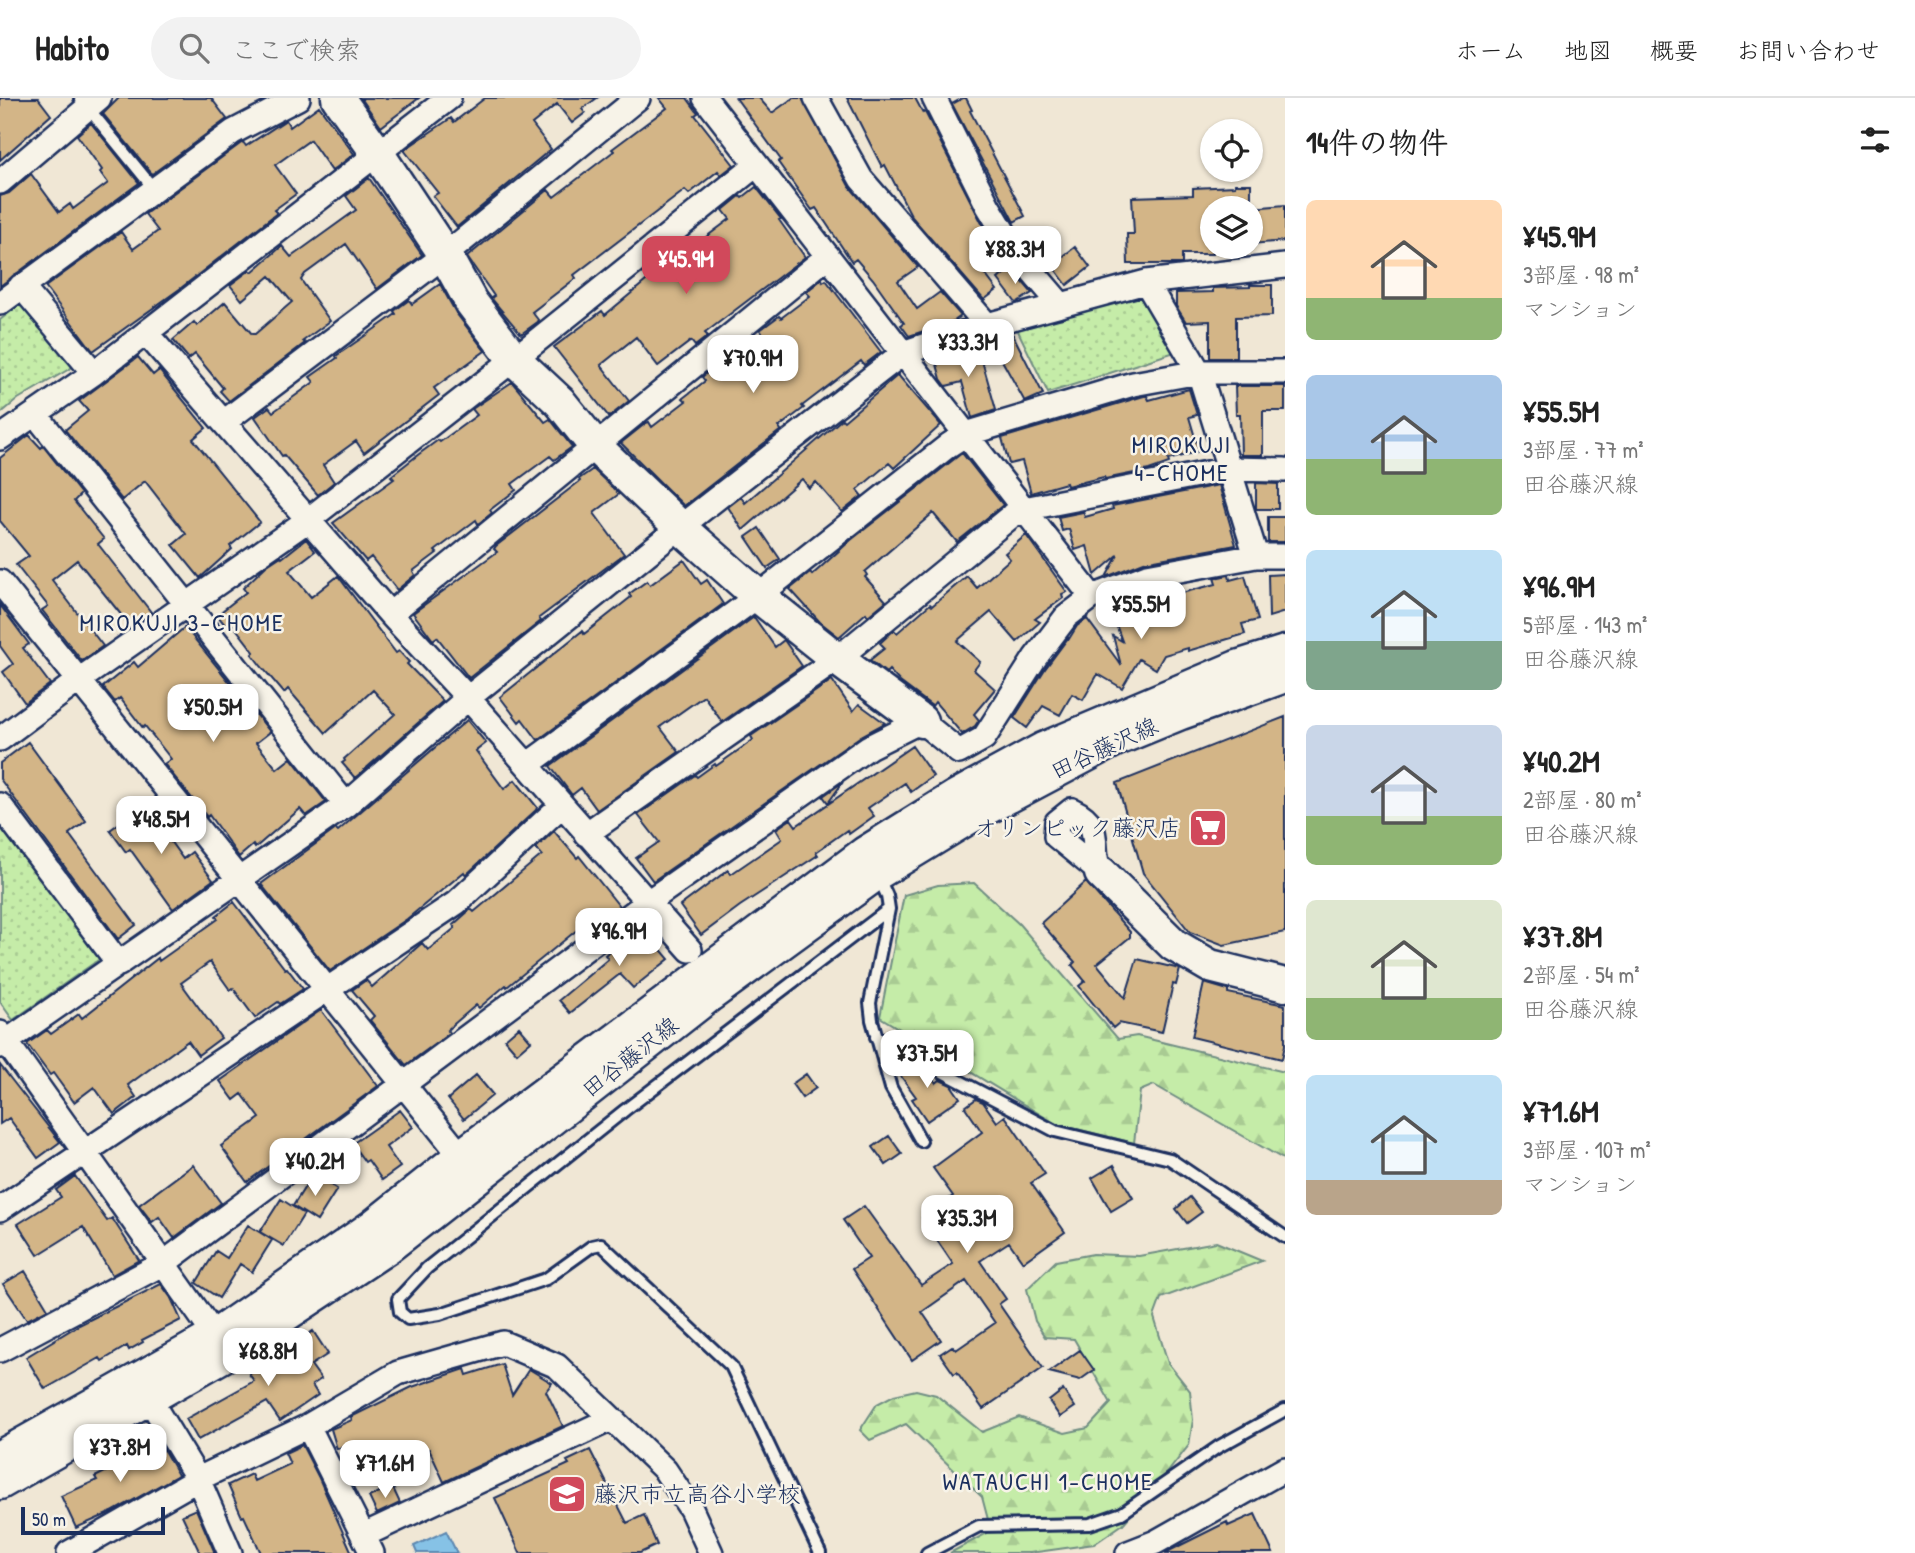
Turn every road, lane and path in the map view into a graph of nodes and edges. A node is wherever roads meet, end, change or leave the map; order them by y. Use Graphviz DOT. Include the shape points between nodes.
graph roads {
  1 [pos="298,98"];
  2 [pos="338,98"];
  3 [pos="449,98"];
  4 [pos="638,98"];
  5 [pos="705,98"];
  6 [pos="816,98"];
  7 [pos="934,98"];
  8 [pos="89,101"];
  9 [pos="378,154"];
  10 [pos="756,164"];
  11 [pos="0,182"];
  12 [pos="153,189"];
  13 [pos="445,255"];
  14 [pos="828,256"];
  15 [pos="1285,266"];
  16 [pos="1146,282"];
  17 [pos="21,286"];
  18 [pos="0,303"];
  19 [pos="1061,305"];
  20 [pos="987,325"];
  21 [pos="146,333"];
  22 [pos="903,353"];
  23 [pos="514,359"];
  24 [pos="1199,372"];
  25 [pos="1285,372"];
  26 [pos="94,373"];
  27 [pos="36,415"];
  28 [pos="224,422"];
  29 [pos="966,434"];
  30 [pos="0,438"];
  31 [pos="596,447"];
  32 [pos="1228,469"];
  33 [pos="1285,470"];
  34 [pos="1024,509"];
  35 [pos="308,520"];
  36 [pos="680,527"];
  37 [pos="1256,556"];
  38 [pos="1285,556"];
  39 [pos="1,584"];
  40 [pos="758,596"];
  41 [pos="1092,597"];
  42 [pos="185,604"];
  43 [pos="390,614"];
  44 [pos="1285,652"];
  45 [pos="837,659"];
  46 [pos="1285,676"];
  47 [pos="79,680"];
  48 [pos="468,698"];
  49 [pos="921,721"];
  50 [pos="0,739"];
  51 [pos="527,765"];
  52 [pos="0,805"];
  53 [pos="346,805"];
  54 [pos="562,805"];
  55 [pos="586,834"];
  56 [pos="1101,873"];
  57 [pos="876,874"];
  58 [pos="240,881"];
  59 [pos="648,902"];
  60 [pos="889,909"];
  61 [pos="690,950"];
  62 [pos="119,964"];
  63 [pos="1285,985"];
  64 [pos="327,990"];
  65 [pos="876,1037"];
  66 [pos="2,1040"];
  67 [pos="403,1085"];
  68 [pos="921,1140"];
  69 [pos="85,1152"];
  70 [pos="461,1156"];
  71 [pos="0,1209"];
  72 [pos="1285,1237"];
  73 [pos="164,1263"];
  74 [pos="221,1344"];
  75 [pos="0,1350"];
  76 [pos="156,1410"];
  77 [pos="1285,1410"];
  78 [pos="611,1419"];
  79 [pos="308,1426"];
  80 [pos="0,1435"];
  81 [pos="1285,1469"];
  82 [pos="2,1479"];
  83 [pos="198,1479"];
  84 [pos="368,1544"];
  85 [pos="1159,1547"];
  86 [pos="69,1553"];
  87 [pos="230,1553"];
  88 [pos="711,1553"];
  89 [pos="820,1553"];
  90 [pos="927,1553"];
  91 [pos="1128,1553"];
  1 -- 12 [label="street" via="233,132"];
  2 -- 9 [label="main road"];
  3 -- 9 [label="street"];
  4 -- 13 [label="street"];
  5 -- 10 [label="street"];
  6 -- 20 [label="street" via="861,179"];
  7 -- 19 [label="street" via="1015,251"];
  8 -- 11 [label="street"];
  8 -- 12 [label="lane"];
  9 -- 13 [label="main road"];
  9 -- 21 [label="street"];
  10 -- 14 [label="street"];
  10 -- 23 [label="street"];
  12 -- 17 [label="street"];
  13 -- 23 [label="main road" via="471,302"];
  13 -- 28 [label="street"];
  14 -- 22 [label="street"];
  14 -- 31 [label="street"];
  15 -- 16 [label="street"];
  16 -- 19 [label="street"];
  16 -- 24 [label="street"];
  17 -- 18 [label="street"];
  17 -- 26 [label="street"];
  19 -- 20 [label="street"];
  20 -- 22 [label="street"];
  21 -- 26 [label="street"];
  21 -- 28 [label="street"];
  22 -- 29 [label="street"];
  22 -- 36 [label="street"];
  23 -- 31 [label="main road" via="560,402"];
  23 -- 35 [label="street"];
  24 -- 25 [label="street"];
  24 -- 29 [label="street" via="1133,384"];
  24 -- 32 [label="street"];
  26 -- 27 [label="street"];
  27 -- 30 [label="street"];
  27 -- 42 [label="street"];
  28 -- 35 [label="street"];
  29 -- 34 [label="street"];
  29 -- 40 [label="street"];
  31 -- 36 [label="main road"];
  31 -- 43 [label="street"];
  32 -- 33 [label="street"];
  32 -- 34 [label="street"];
  32 -- 37 [label="street"];
  34 -- 41 [label="street"];
  34 -- 45 [label="street"];
  35 -- 42 [label="street"];
  35 -- 43 [label="street"];
  36 -- 40 [label="main road"];
  36 -- 48 [label="street"];
  37 -- 38 [label="street"];
  37 -- 41 [label="street" via="1147,576"];
  39 -- 47 [label="street"];
  40 -- 45 [label="main road"];
  40 -- 51 [label="street"];
  41 -- 49 [label="street" via="1066,617 984,738 959,752"];
  42 -- 47 [label="street"];
  42 -- 53 [label="street"];
  43 -- 48 [label="street"];
  44 -- 70 [label="main road, 田谷藤沢線" via="1164,696 1043,750 954,797 864,853"];
  45 -- 49 [label="main road"];
  45 -- 55 [label="street"];
  46 -- 57 [label="main road, 田谷藤沢線" via="1115,740 968,818"];
  47 -- 50 [label="street"];
  47 -- 58 [label="street"];
  48 -- 51 [label="street"];
  48 -- 53 [label="street"];
  49 -- 59 [label="street" via="869,747"];
  51 -- 54 [label="street"];
  52 -- 62 [label="street"];
  53 -- 58 [label="street"];
  54 -- 55 [label="street"];
  54 -- 64 [label="street" via="456,903"];
  55 -- 59 [label="street"];
  56 -- 63 [label="main road" via="1174,945 1209,966"];
  57 -- 60 [label="lane"];
  57 -- 74 [label="main road, 田谷藤沢線" via="710,995 388,1247"];
  58 -- 62 [label="street"];
  58 -- 64 [label="street"];
  59 -- 61 [label="street"];
  59 -- 67 [label="street"];
  60 -- 65 [label="lane" via="870,1003"];
  60 -- 89 [label="lane" via="625,1110 427,1268 398,1299 400,1312 408,1319 440,1314 546,1279 601,1244 731,1366"];
  62 -- 66 [label="street"];
  64 -- 67 [label="street"];
  64 -- 69 [label="street"];
  65 -- 68 [label="lane" via="891,1088"];
  65 -- 72 [label="lane" via="1055,1131 1170,1159"];
  66 -- 69 [label="street"];
  67 -- 70 [label="street"];
  67 -- 73 [label="street"];
  69 -- 71 [label="street"];
  69 -- 73 [label="street"];
  70 -- 74 [label="main road, 田谷藤沢線"];
  73 -- 74 [label="street"];
  73 -- 75 [label="street"];
  74 -- 76 [label="main road"];
  74 -- 80 [label="main road" via="136,1367"];
  74 -- 82 [label="main road, 田谷藤沢線"];
  76 -- 82 [label="main road"];
  76 -- 83 [label="street"];
  77 -- 90 [label="lane" via="1218,1447 1122,1513 1090,1524 979,1526"];
  78 -- 79 [label="street" via="557,1366 503,1343 398,1373"];
  78 -- 84 [label="street"];
  78 -- 88 [label="street" via="665,1470 691,1508"];
  79 -- 83 [label="street"];
  79 -- 84 [label="street"];
  81 -- 85 [label="street"];
  83 -- 86 [label="street"];
  83 -- 87 [label="street"];
  85 -- 91 [label="street"];
}
